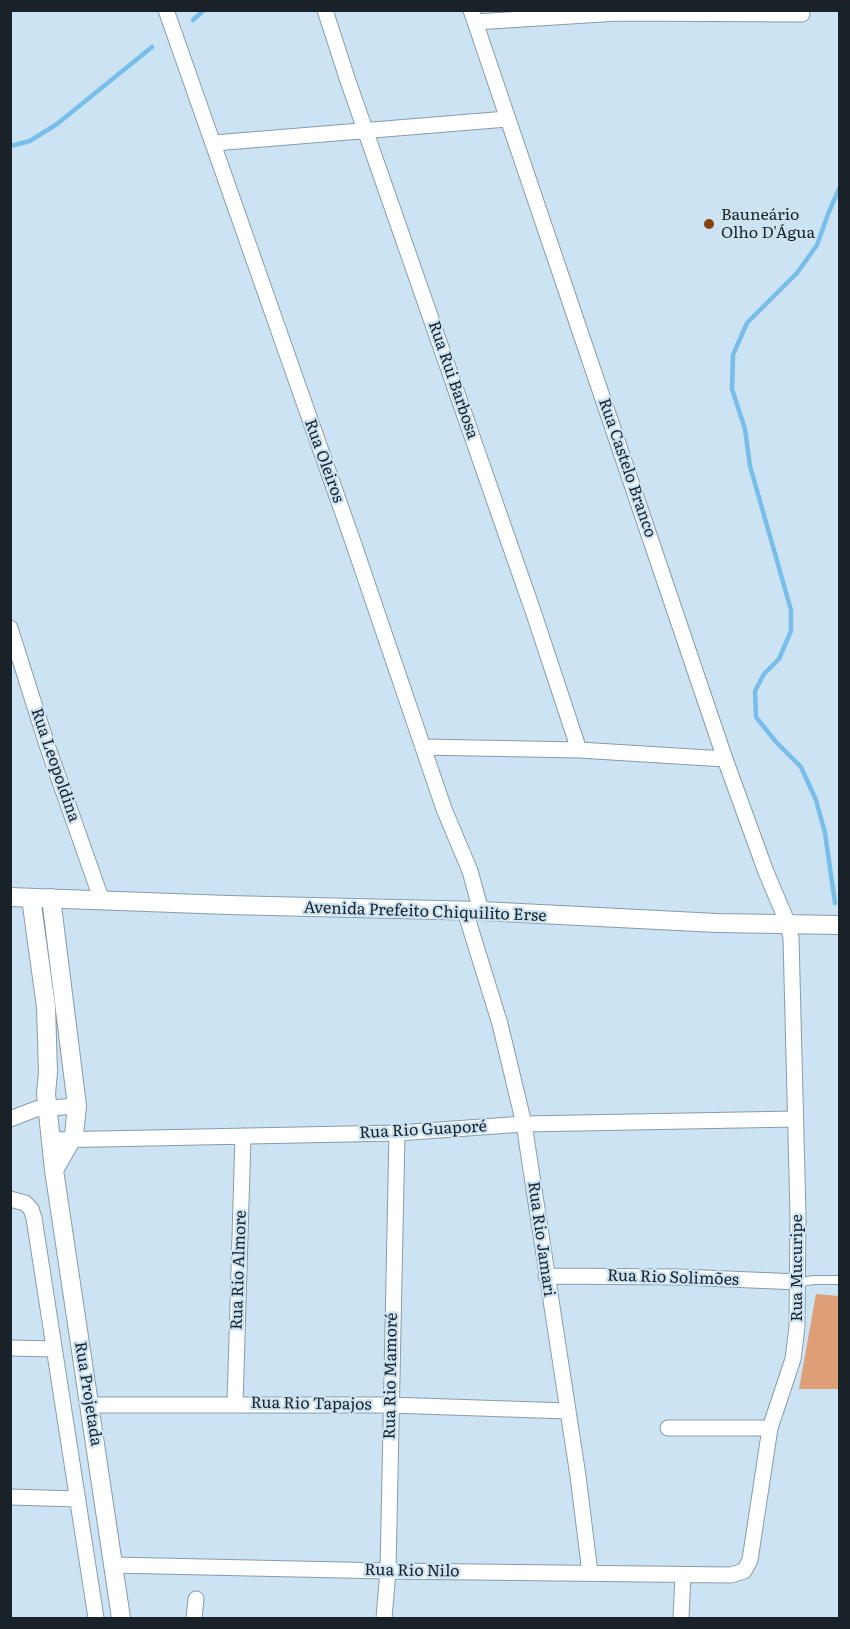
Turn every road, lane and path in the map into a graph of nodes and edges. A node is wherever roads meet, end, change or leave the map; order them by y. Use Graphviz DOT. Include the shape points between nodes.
graph roads {
  1 [pos="166,10"];
  2 [pos="325,10"];
  3 [pos="802,14"];
  4 [pos="473,16"];
  5 [pos="507,119"];
  6 [pos="365,130"];
  7 [pos="214,143"];
  8 [pos="10,628"];
  9 [pos="423,747"];
  10 [pos="579,750"];
  11 [pos="725,759"];
  12 [pos="10,897"];
  13 [pos="31,898"];
  14 [pos="51,898"];
  15 [pos="102,901"];
  16 [pos="473,911"];
  17 [pos="788,924"];
  18 [pos="840,925"];
  19 [pos="77,1106"];
  20 [pos="47,1107"];
  21 [pos="10,1119"];
  22 [pos="795,1119"];
  23 [pos="524,1124"];
  24 [pos="397,1133"];
  25 [pos="243,1136"];
  26 [pos="72,1138"];
  27 [pos="51,1140"];
  28 [pos="54,1170"];
  29 [pos="10,1199"];
  30 [pos="546,1276"];
  31 [pos="840,1280"];
  32 [pos="799,1282"];
  33 [pos="10,1347"];
  34 [pos="54,1349"];
  35 [pos="235,1404"];
  36 [pos="90,1405"];
  37 [pos="390,1405"];
  38 [pos="567,1411"];
  39 [pos="668,1428"];
  40 [pos="770,1428"];
  41 [pos="10,1497"];
  42 [pos="78,1499"];
  43 [pos="113,1565"];
  44 [pos="388,1571"];
  45 [pos="590,1574"];
  46 [pos="684,1575"];
  47 [pos="711,1575"];
  48 [pos="196,1599"];
  49 [pos="96,1618"];
  50 [pos="121,1618"];
  51 [pos="194,1618"];
  52 [pos="384,1618"];
  53 [pos="681,1618"];
  1 -- 7 [label="street, Rua Oleiros"];
  2 -- 6 [label="street, Rua Rui Barbosa"];
  3 -- 4 [label="street"];
  4 -- 5 [label="street, Rua Castelo Branco"];
  5 -- 6 [label="street"];
  5 -- 11 [label="street, Rua Castelo Branco"];
  6 -- 7 [label="street"];
  6 -- 10 [label="street, Rua Rui Barbosa"];
  7 -- 9 [label="street, Rua Oleiros"];
  8 -- 15 [label="street, Rua Leopoldina"];
  9 -- 10 [label="street"];
  9 -- 16 [label="street, Rua Oleiros" via="470,871"];
  10 -- 11 [label="street"];
  11 -- 17 [label="street, Rua Castelo Branco"];
  12 -- 13 [label="street, Avenida Prefeito Chiquilito Erse"];
  13 -- 14 [label="street, Avenida Prefeito Chiquilito Erse"];
  13 -- 20 [label="street, Rua Projetada" via="46,1006"];
  14 -- 15 [label="street, Avenida Prefeito Chiquilito Erse"];
  14 -- 19 [label="street"];
  15 -- 16 [label="street, Avenida Prefeito Chiquilito Erse"];
  16 -- 17 [label="street, Avenida Prefeito Chiquilito Erse"];
  16 -- 23 [label="street, Rua Rio Jamari"];
  17 -- 18 [label="street, Avenida Prefeito Chiquilito Erse"];
  17 -- 22 [label="street, Rua Mucuripe" via="793,972"];
  19 -- 20 [label="street"];
  19 -- 26 [label="street"];
  20 -- 21 [label="street"];
  20 -- 27 [label="street, Rua Projetada"];
  22 -- 23 [label="street, Rua Rio Guaporé"];
  22 -- 32 [label="street, Rua Mucuripe"];
  23 -- 24 [label="street, Rua Rio Guaporé"];
  23 -- 30 [label="street, Rua Rio Jamari"];
  24 -- 25 [label="street, Rua Rio Guaporé"];
  24 -- 37 [label="street, Rua Rio Mamoré"];
  25 -- 26 [label="street, Rua Rio Guaporé"];
  25 -- 35 [label="street, Rua Rio Almore"];
  26 -- 27 [label="street, Rua Rio Guaporé"];
  26 -- 28 [label="street"];
  27 -- 28 [label="street, Rua Projetada"];
  28 -- 36 [label="street, Rua Projetada"];
  29 -- 34 [label="street" via="25,1203 34,1218"];
  30 -- 32 [label="street, Rua Rio Solimões"];
  30 -- 38 [label="street, Rua Rio Jamari"];
  31 -- 32 [label="lane"];
  32 -- 40 [label="street, Rua Mucuripe" via="793,1359"];
  33 -- 34 [label="street"];
  34 -- 42 [label="street"];
  35 -- 36 [label="street, Rua Rio Tapajos"];
  35 -- 37 [label="street, Rua Rio Tapajos"];
  36 -- 43 [label="street, Rua Projetada"];
  37 -- 38 [label="street, Rua Rio Tapajos"];
  37 -- 44 [label="street, Rua Rio Mamoré"];
  38 -- 45 [label="street, Rua Rio Jamari"];
  39 -- 40 [label="street"];
  40 -- 47 [label="street, Rua Mucuripe" via="748,1566 740,1574"];
  41 -- 42 [label="street"];
  42 -- 49 [label="street"];
  43 -- 44 [label="street, Rua Rio Nilo"];
  43 -- 50 [label="street, Rua Projetada"];
  44 -- 45 [label="street, Rua Rio Nilo"];
  44 -- 52 [label="street, Rua Rio Mamoré"];
  45 -- 46 [label="street, Rua Rio Nilo"];
  46 -- 47 [label="street, Rua Rio Nilo"];
  46 -- 53 [label="street"];
  48 -- 51 [label="street"];
}
